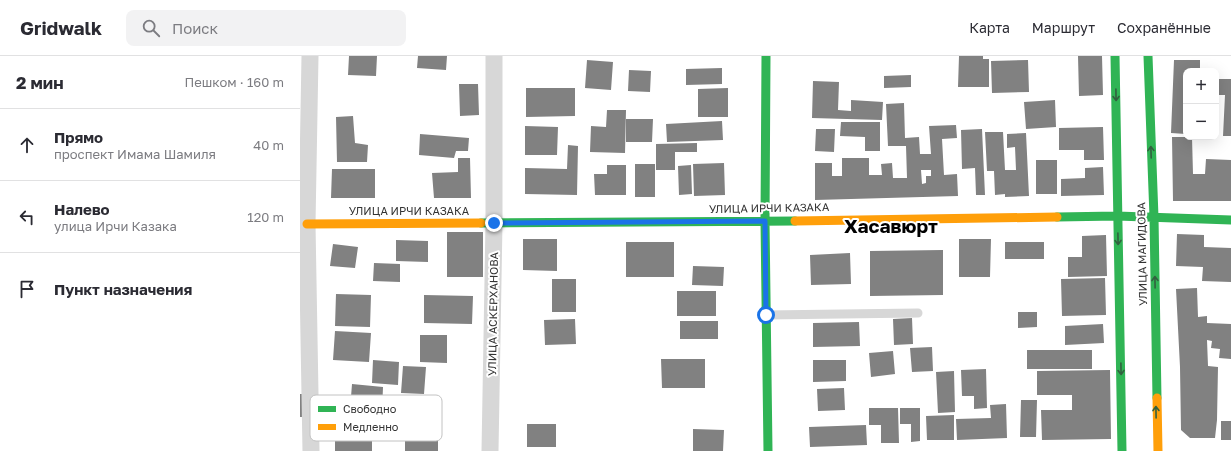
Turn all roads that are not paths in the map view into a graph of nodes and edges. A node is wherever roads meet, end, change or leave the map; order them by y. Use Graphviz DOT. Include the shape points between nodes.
graph roads {
  1 [pos="310,56"];
  2 [pos="494,56"];
  3 [pos="766,56"];
  4 [pos="1115,56"];
  5 [pos="1148,56"];
  6 [pos="1117,216"];
  7 [pos="1154,217"];
  8 [pos="1231,220"];
  9 [pos="765,221"];
  10 [pos="494,223"];
  11 [pos="308,224"];
  12 [pos="918,313"];
  13 [pos="766,315"];
  14 [pos="310,395"];
  15 [pos="311,441"];
  16 [pos="311,451"];
  17 [pos="490,451"];
  18 [pos="768,451"];
  19 [pos="1122,451"];
  20 [pos="1158,451"];
  1 -- 11 [label="street"];
  2 -- 10 [label="street, УЛИЦА АСКЕРХАНОВА"];
  3 -- 9 [label="main road"];
  4 -- 6 [label="main road, one-way"];
  7 -- 5 [label="main road, УЛИЦА МАГИДОВА, one-way"];
  6 -- 7 [label="main road, УЛИЦА ИРЧИ КАЗАКА"];
  6 -- 9 [label="main road, УЛИЦА ИРЧИ КАЗАКА"];
  6 -- 19 [label="main road, one-way"];
  7 -- 8 [label="main road, УЛИЦА ИРЧИ КАЗАКА"];
  20 -- 7 [label="main road, УЛИЦА МАГИДОВА, one-way"];
  9 -- 10 [label="main road, УЛИЦА ИРЧИ КАЗАКА"];
  9 -- 13 [label="main road"];
  10 -- 11 [label="main road, УЛИЦА ИРЧИ КАЗАКА"];
  10 -- 17 [label="street, УЛИЦА АСКЕРХАНОВА"];
  11 -- 14 [label="street"];
  12 -- 13 [label="lane"];
  13 -- 18 [label="main road"];
  15 -- 16 [label="street"];
}
